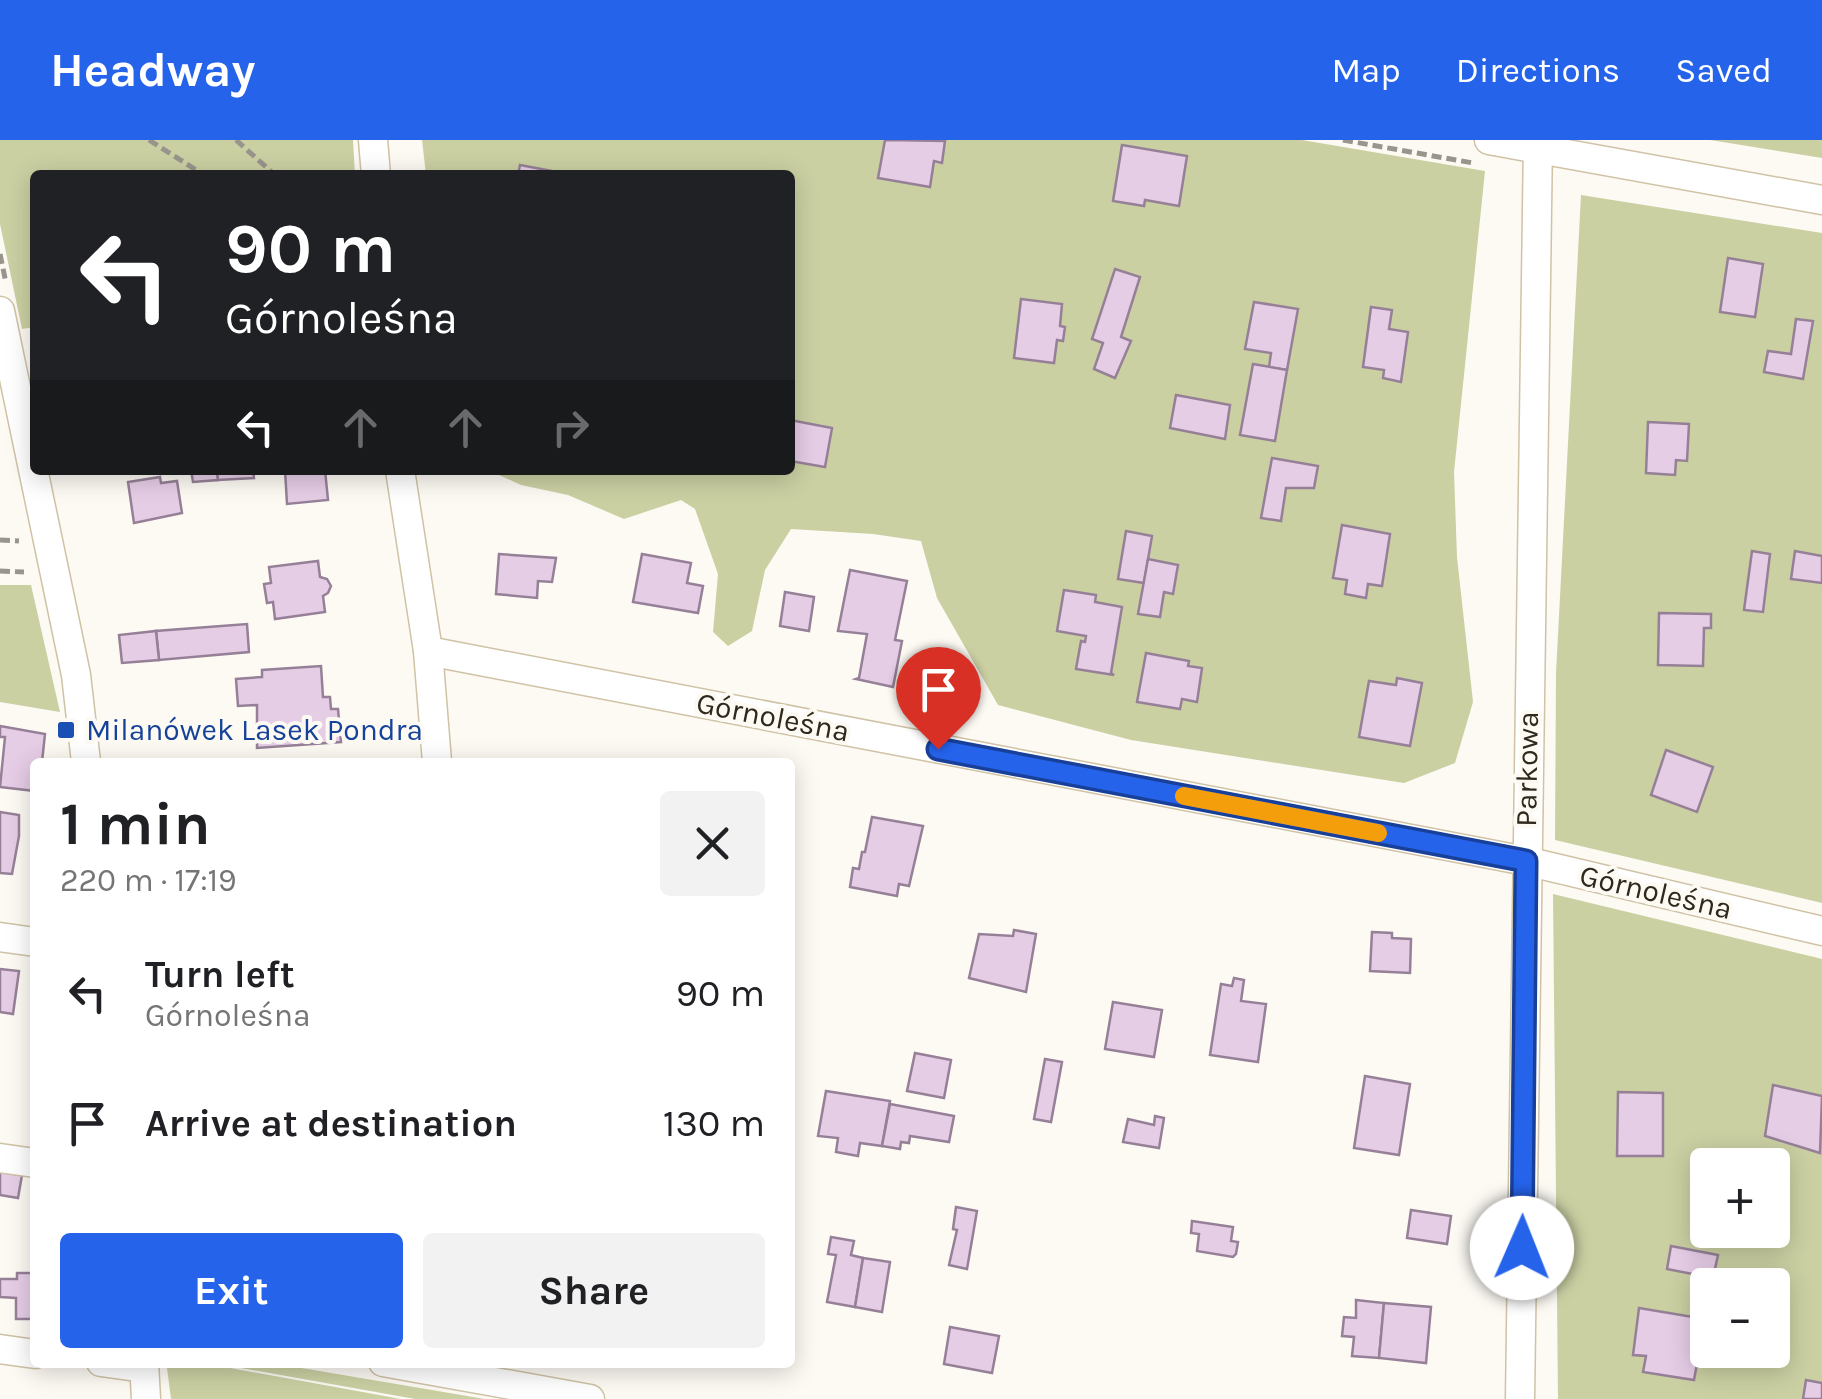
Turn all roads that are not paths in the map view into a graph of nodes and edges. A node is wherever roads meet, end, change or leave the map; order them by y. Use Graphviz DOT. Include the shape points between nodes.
graph roads {
  1 [pos="372,140"];
  2 [pos="1538,144"];
  3 [pos="1487,153"];
  4 [pos="375,170"];
  5 [pos="1822,200"];
  6 [pos="0,311"];
  7 [pos="30,455"];
  8 [pos="34,475"];
  9 [pos="401,475"];
  10 [pos="428,651"];
  11 [pos="86,758"];
  12 [pos="437,758"];
  13 [pos="1526,861"];
  14 [pos="1822,931"];
  15 [pos="0,937"];
  16 [pos="30,941"];
  17 [pos="0,1158"];
  18 [pos="30,1161"];
  19 [pos="0,1349"];
  20 [pos="30,1353"];
  21 [pos="144,1368"];
  22 [pos="451,1368"];
  23 [pos="485,1371"];
  24 [pos="146,1399"];
  25 [pos="590,1399"];
  26 [pos="1520,1399"];
  1 -- 4 [label="street"];
  2 -- 3 [label="street"];
  2 -- 5 [label="street"];
  2 -- 13 [label="street, Parkowa"];
  6 -- 7 [label="street"];
  8 -- 11 [label="street" via="76,675"];
  9 -- 10 [label="street"];
  10 -- 12 [label="street"];
  10 -- 13 [label="street, Górnoleśna"];
  13 -- 14 [label="street, Górnoleśna"];
  13 -- 26 [label="street, Parkowa"];
  15 -- 16 [label="street"];
  17 -- 18 [label="street"];
  19 -- 20 [label="street"];
  21 -- 24 [label="street"];
  22 -- 23 [label="street"];
  23 -- 25 [label="street"];
}
